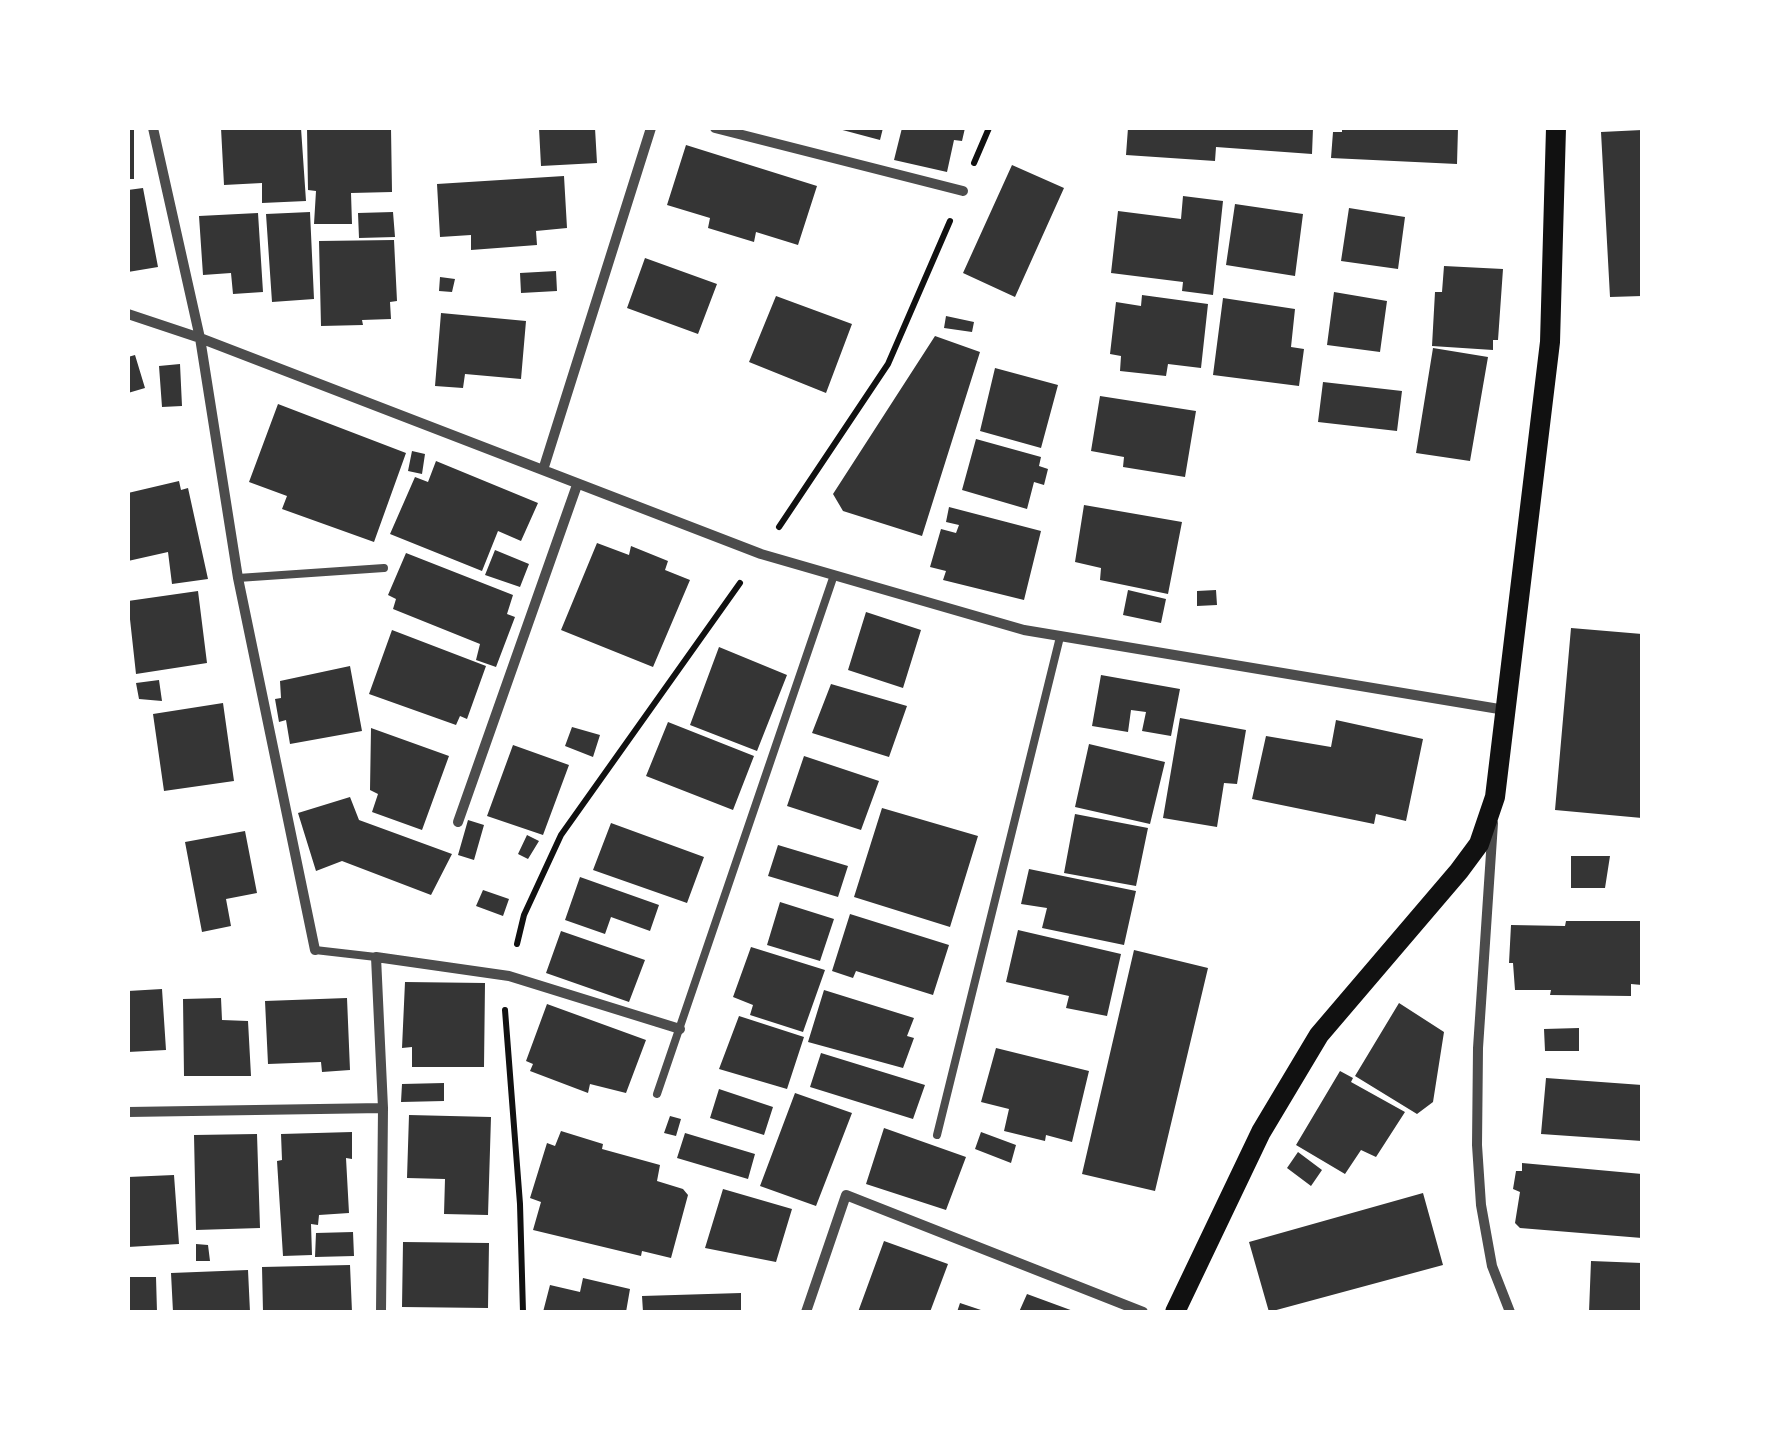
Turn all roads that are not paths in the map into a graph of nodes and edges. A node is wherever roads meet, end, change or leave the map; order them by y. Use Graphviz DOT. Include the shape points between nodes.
graph roads {
  1 [pos="154,128"];
  2 [pos="652,128"];
  3 [pos="715,128"];
  4 [pos="1556,128"];
  5 [pos="963,192"];
  6 [pos="128,314"];
  7 [pos="200,338"];
  8 [pos="543,470"];
  9 [pos="577,485"];
  10 [pos="384,568"];
  11 [pos="834,575"];
  12 [pos="238,578"];
  13 [pos="1060,637"];
  14 [pos="1508,710"];
  15 [pos="1495,797"];
  16 [pos="458,822"];
  17 [pos="316,950"];
  18 [pos="376,957"];
  19 [pos="680,1029"];
  20 [pos="657,1094"];
  21 [pos="383,1108"];
  22 [pos="128,1112"];
  23 [pos="937,1135"];
  24 [pos="380,1312"];
  25 [pos="806,1312"];
  26 [pos="1143,1312"];
  27 [pos="1175,1312"];
  28 [pos="1510,1312"];
  1 -- 7 [label="street"];
  2 -- 8 [label="street"];
  3 -- 5 [label="street"];
  4 -- 14 [label="main road" via="1550,342"];
  6 -- 7 [label="street"];
  7 -- 8 [label="street"];
  7 -- 12 [label="street"];
  8 -- 9 [label="street"];
  9 -- 11 [label="street"];
  9 -- 16 [label="street"];
  10 -- 12 [label="lane"];
  11 -- 13 [label="street"];
  11 -- 19 [label="lane"];
  12 -- 17 [label="street"];
  13 -- 14 [label="street"];
  13 -- 23 [label="lane"];
  14 -- 15 [label="main road"];
  15 -- 27 [label="main road" via="1478,844 1459,871 1319,1036 1261,1132"];
  15 -- 28 [label="street" via="1477,1145 1492,1266"];
  17 -- 18 [label="lane"];
  18 -- 19 [label="street" via="509,976"];
  18 -- 21 [label="street"];
  19 -- 20 [label="lane"];
  21 -- 22 [label="street"];
  21 -- 24 [label="street"];
  25 -- 26 [label="street" via="846,1196"];
}
